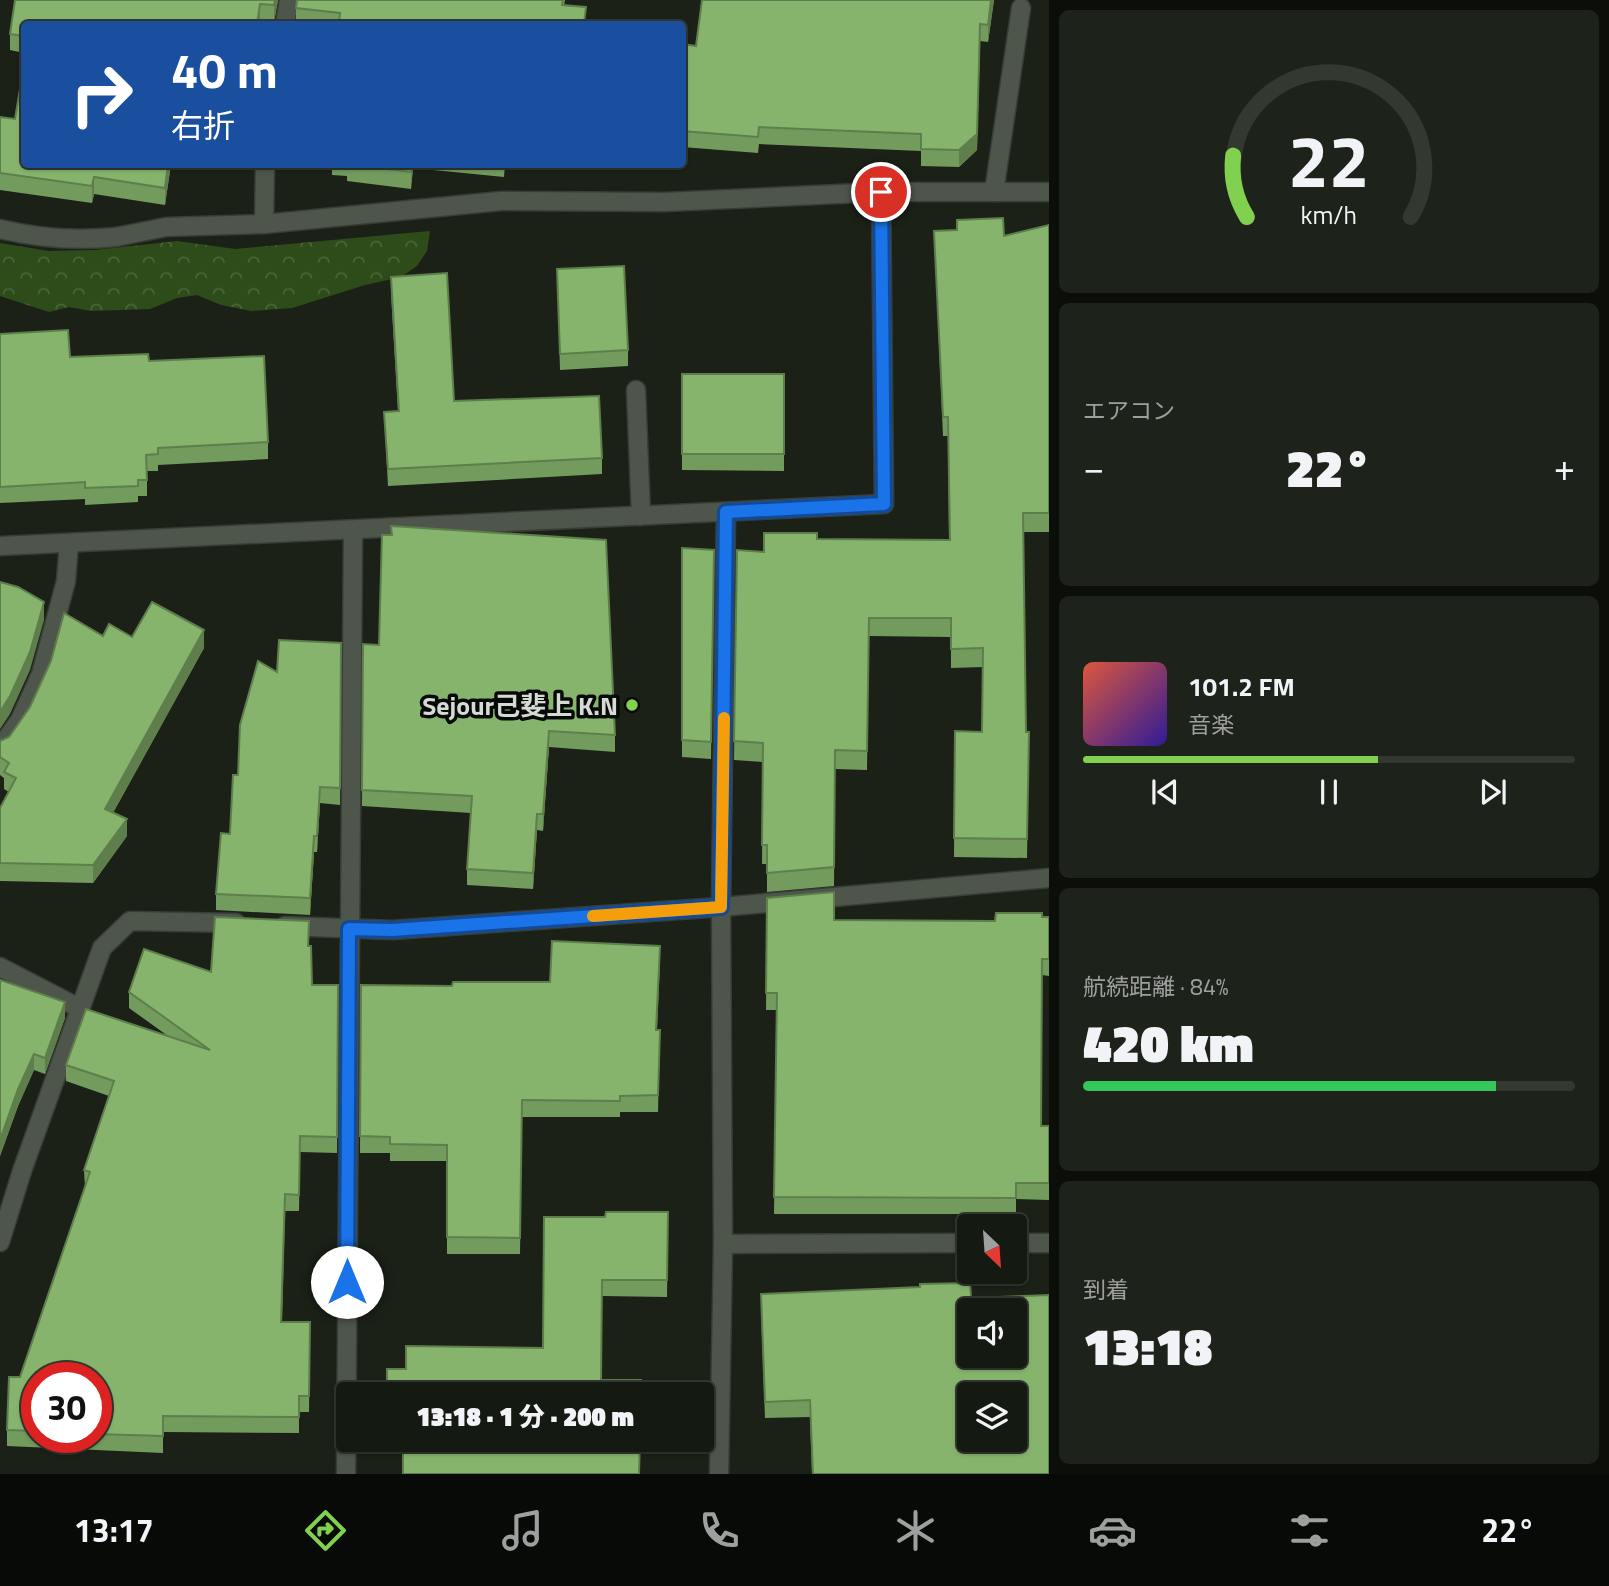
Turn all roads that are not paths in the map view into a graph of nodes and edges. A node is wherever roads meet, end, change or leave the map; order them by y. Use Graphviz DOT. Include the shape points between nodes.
graph roads {
  1 [pos="289,0"];
  2 [pos="1021,8"];
  3 [pos="286,21"];
  4 [pos="265,168"];
  5 [pos="881,192"];
  6 [pos="994,192"];
  7 [pos="1049,192"];
  8 [pos="264,224"];
  9 [pos="0,229"];
  10 [pos="636,390"];
  11 [pos="726,512"];
  12 [pos="641,516"];
  13 [pos="353,531"];
  14 [pos="69,543"];
  15 [pos="0,546"];
  16 [pos="0,748"];
  17 [pos="1049,878"];
  18 [pos="721,907"];
  19 [pos="349,929"];
  20 [pos="0,967"];
  21 [pos="79,1007"];
  22 [pos="0,1242"];
  23 [pos="1027,1243"];
  24 [pos="1049,1243"];
  25 [pos="723,1244"];
  26 [pos="957,1244"];
  27 [pos="346,1474"];
  28 [pos="719,1474"];
  1 -- 3 [label="street"];
  2 -- 6 [label="street"];
  4 -- 8 [label="street"];
  5 -- 6 [label="street"];
  5 -- 8 [label="street" via="665,202 501,201"];
  5 -- 11 [label="street" via="884,504"];
  6 -- 7 [label="street"];
  8 -- 9 [label="street" via="166,227 79,239"];
  10 -- 12 [label="street"];
  11 -- 12 [label="street"];
  11 -- 18 [label="street"];
  12 -- 13 [label="street"];
  13 -- 14 [label="street"];
  13 -- 19 [label="street"];
  14 -- 15 [label="street"];
  14 -- 16 [label="street" via="66,581 41,674 20,720"];
  17 -- 18 [label="street"];
  18 -- 19 [label="street" via="392,930"];
  18 -- 25 [label="street"];
  19 -- 21 [label="street" via="130,921 102,948"];
  19 -- 27 [label="street"];
  20 -- 21 [label="street"];
  21 -- 22 [label="street"];
  23 -- 24 [label="street"];
  25 -- 26 [label="street"];
  25 -- 28 [label="street"];
}
